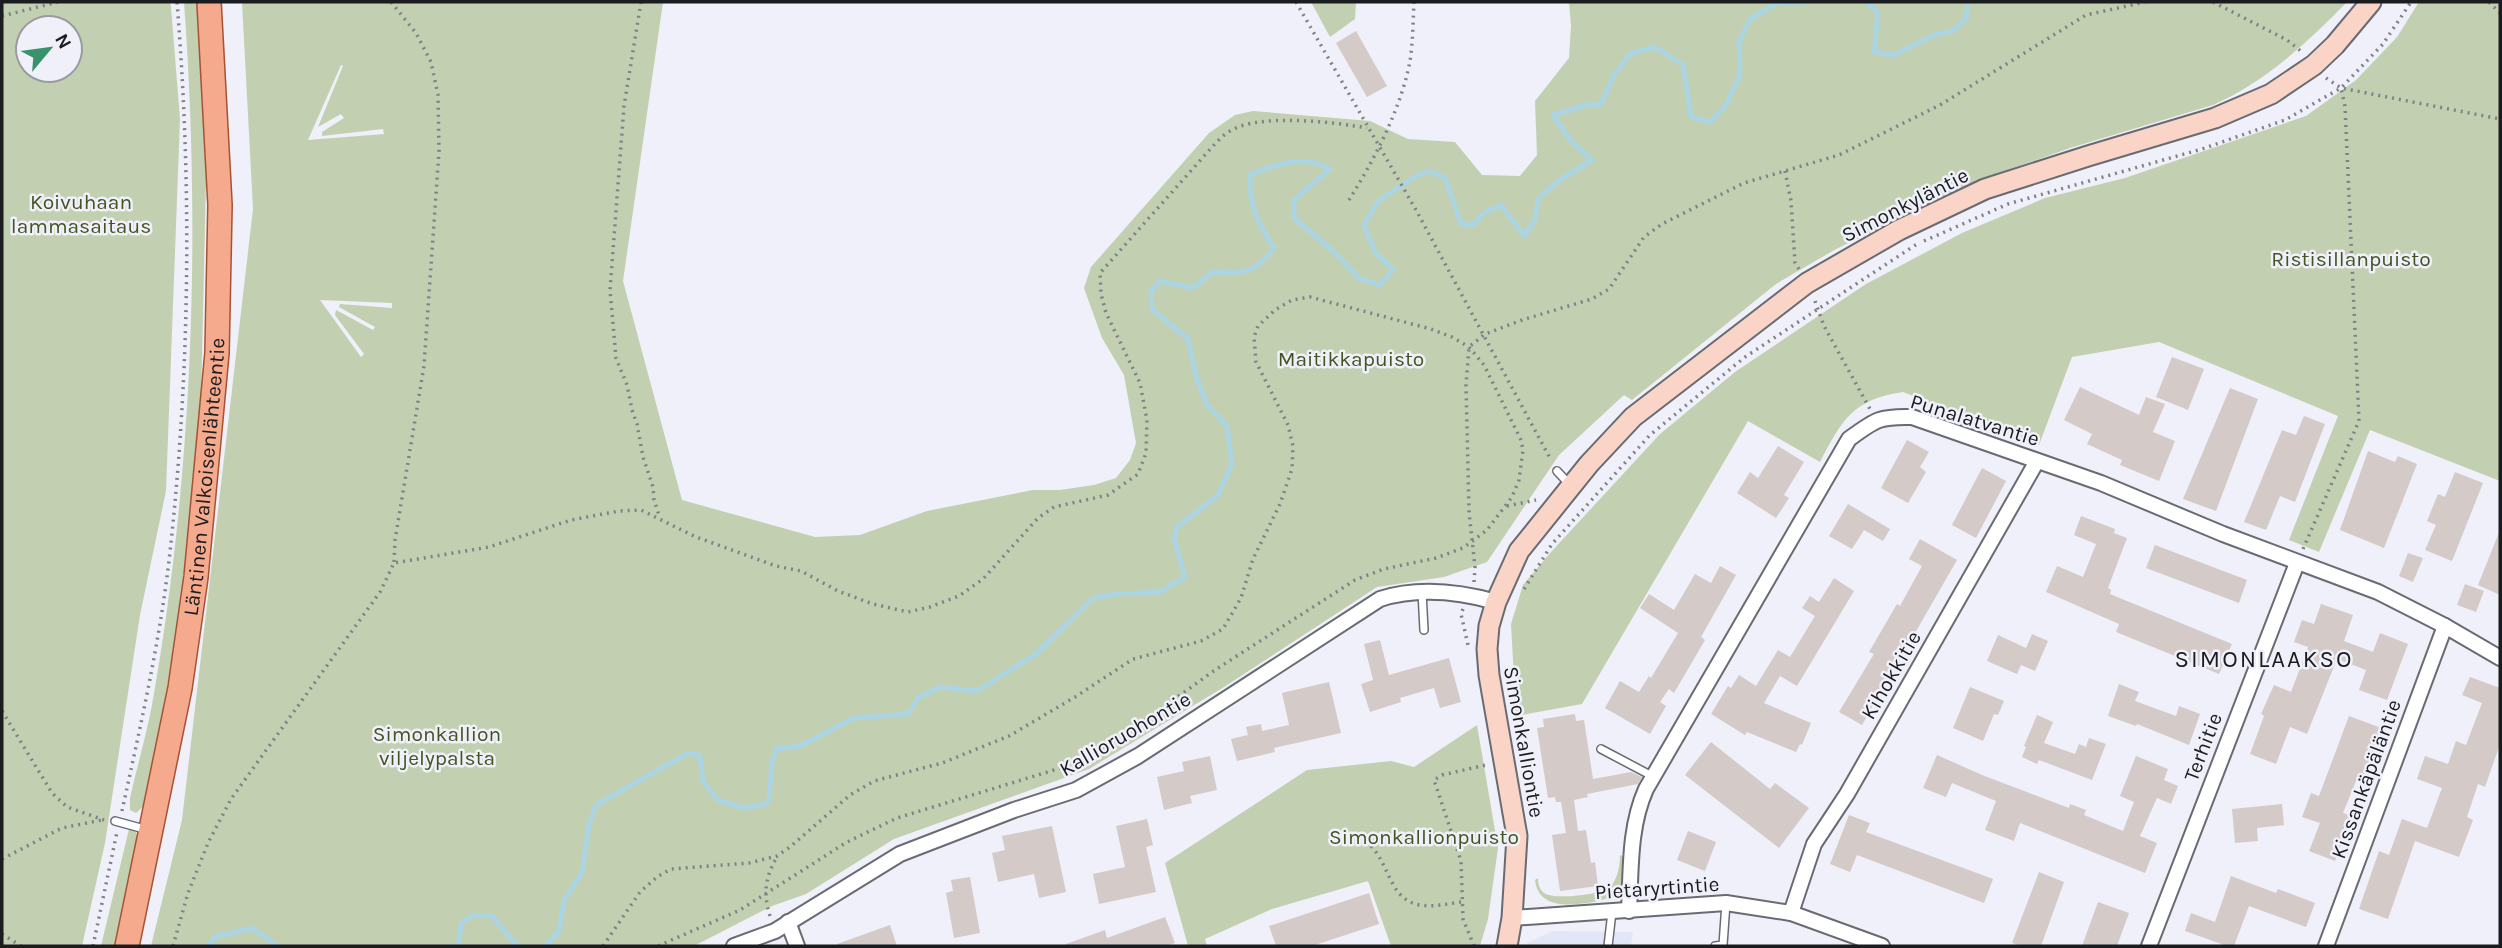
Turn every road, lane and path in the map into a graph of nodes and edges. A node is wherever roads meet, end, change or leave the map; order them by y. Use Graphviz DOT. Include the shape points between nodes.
graph roads {
  1 [pos="58,2"];
  2 [pos="177,2"];
  3 [pos="209,2"];
  4 [pos="391,2"];
  5 [pos="641,2"];
  6 [pos="1296,2"];
  7 [pos="1414,2"];
  8 [pos="2145,2"];
  9 [pos="2213,2"];
  10 [pos="2371,2"];
  11 [pos="2412,2"];
  12 [pos="2489,2"];
  13 [pos="2500,13"];
  14 [pos="2,16"];
  15 [pos="2300,50"];
  16 [pos="2324,77"];
  17 [pos="2341,88"];
  18 [pos="2500,119"];
  19 [pos="1367,128"];
  20 [pos="1379,145"];
  21 [pos="1785,170"];
  22 [pos="1349,200"];
  23 [pos="1807,283"];
  24 [pos="1818,309"];
  25 [pos="1485,334"];
  26 [pos="1469,347"];
  27 [pos="1873,421"];
  28 [pos="2038,461"];
  29 [pos="1557,471"];
  30 [pos="1571,486"];
  31 [pos="1536,500"];
  32 [pos="1505,507"];
  33 [pos="660,518"];
  34 [pos="1472,542"];
  35 [pos="1519,551"];
  36 [pos="394,563"];
  37 [pos="2297,563"];
  38 [pos="1474,582"];
  39 [pos="1422,592"];
  40 [pos="1518,597"];
  41 [pos="1496,602"];
  42 [pos="2445,626"];
  43 [pos="1424,630"];
  44 [pos="2500,658"];
  45 [pos="2,711"];
  46 [pos="1601,749"];
  47 [pos="1492,764"];
  48 [pos="1654,777"];
  49 [pos="104,820"];
  50 [pos="117,822"];
  51 [pos="152,832"];
  52 [pos="1371,846"];
  53 [pos="777,856"];
  54 [pos="2,859"];
  55 [pos="766,893"];
  56 [pos="1461,902"];
  57 [pos="1726,903"];
  58 [pos="1629,911"];
  59 [pos="1612,912"];
  60 [pos="1791,913"];
  61 [pos="1512,918"];
  62 [pos="788,922"];
  63 [pos="2,933"];
  64 [pos="776,935"];
  65 [pos="21,946"];
  66 [pos="93,946"];
  67 [pos="127,946"];
  68 [pos="173,946"];
  69 [pos="603,946"];
  70 [pos="658,946"];
  71 [pos="734,946"];
  72 [pos="797,946"];
  73 [pos="1474,946"];
  74 [pos="1507,946"];
  75 [pos="1608,946"];
  76 [pos="1715,946"];
  77 [pos="1882,946"];
  78 [pos="2149,946"];
  79 [pos="2326,946"];
  1 -- 14 [label="path"];
  2 -- 50 [label="path" via="188,206 185,368 169,562 145,704"];
  3 -- 51 [label="main road, Läntinen Valkoisenlähteentie" via="220,205 217,353 196,577"];
  4 -- 36 [label="path" via="416,33 431,62 439,137 425,366"];
  5 -- 33 [label="path" via="624,106 610,290 616,358"];
  6 -- 19 [label="path"];
  7 -- 20 [label="path" via="1410,61"];
  8 -- 21 [label="path" via="2086,15 1940,105 1839,155"];
  9 -- 15 [label="path"];
  10 -- 23 [label="main road, Simonkyläntie" via="2314,65 2271,94 2215,118 1985,189 1899,230"];
  11 -- 17 [label="path" via="2383,44"];
  12 -- 13 [label="path"];
  16 -- 17 [label="path"];
  17 -- 18 [label="path"];
  17 -- 24 [label="path" via="2285,120 2202,149 2008,204 1917,244"];
  17 -- 37 [label="path" via="2359,421"];
  19 -- 20 [label="path"];
  19 -- 33 [label="path" via="1291,121 1257,122 1231,130 1100,272 1106,313 1140,383 1147,420 1146,453 1138,474 1108,495 1054,507 1038,517 983,579 959,596 908,612 873,604 800,571 696,537"];
  20 -- 22 [label="path"];
  20 -- 25 [label="path"];
  21 -- 23 [label="path" via="1795,263"];
  21 -- 25 [label="path" via="1744,183 1662,224 1644,237 1609,289 1592,299"];
  23 -- 24 [label="path"];
  23 -- 30 [label="main road, Simonkyläntie" via="1633,417"];
  24 -- 27 [label="path"];
  24 -- 40 [label="path" via="1745,357 1650,435 1552,544"];
  25 -- 26 [label="path"];
  25 -- 29 [label="path"];
  26 -- 32 [label="path" via="1485,365 1523,450 1519,480"];
  26 -- 34 [label="path" via="1466,385"];
  26 -- 53 [label="path" via="1431,329 1315,296 1282,306 1258,326 1254,337 1256,362 1288,425 1292,469 1241,598 1223,629 1201,641 1133,659 1009,736 874,781 850,795"];
  27 -- 28 [label="street, Punalatvantie" via="1887,416 1912,417"];
  27 -- 48 [label="street" via="1849,439"];
  28 -- 37 [label="street, Punalatvantie"];
  28 -- 60 [label="street, Kihokkitie" via="1814,844"];
  29 -- 30 [label="lane"];
  30 -- 35 [label="main road, Simonkyläntie"];
  31 -- 32 [label="path"];
  32 -- 34 [label="path"];
  33 -- 36 [label="path" via="641,510 619,511 571,520 489,547"];
  34 -- 38 [label="path"];
  34 -- 55 [label="path" via="1436,558 1354,580 1077,763 897,818 847,842"];
  35 -- 41 [label="main road, Simonkalliontie"];
  36 -- 68 [label="path" via="380,592 231,799 188,893"];
  37 -- 42 [label="street, Punalatvantie" via="2378,592"];
  37 -- 78 [label="street, Terhitie"];
  39 -- 41 [label="street, Kallioruohontie" via="1467,594"];
  39 -- 43 [label="lane"];
  39 -- 62 [label="street, Kallioruohontie" via="1380,599 1107,774 1076,790 900,854"];
  41 -- 61 [label="main road, Simonkalliontie" via="1487,649 1517,836"];
  42 -- 44 [label="street, Punalatvantie"];
  42 -- 79 [label="street, Kissankäpäläntie"];
  45 -- 49 [label="path" via="52,793 67,807"];
  46 -- 48 [label="lane"];
  47 -- 56 [label="path" via="1434,780 1461,861"];
  48 -- 58 [label="street" via="1638,807 1627,844"];
  49 -- 50 [label="path"];
  49 -- 54 [label="path" via="62,828"];
  50 -- 51 [label="lane"];
  50 -- 66 [label="path"];
  51 -- 67 [label="main road, Läntinen Valkoisenlähteentie"];
  52 -- 56 [label="path" via="1405,900 1426,907"];
  53 -- 55 [label="path" via="768,872"];
  53 -- 69 [label="path" via="749,863 671,869 640,892"];
  55 -- 64 [label="path"];
  55 -- 70 [label="path" via="718,921"];
  56 -- 73 [label="path"];
  57 -- 58 [label="street, Pietaryrtintie"];
  57 -- 60 [label="street, Pietaryrtintie"];
  57 -- 76 [label="lane" via="1723,945"];
  58 -- 59 [label="street, Pietaryrtintie"];
  59 -- 61 [label="street, Pietaryrtintie"];
  59 -- 75 [label="lane"];
  60 -- 77 [label="street, Pietaryrtintie"];
  61 -- 74 [label="main road, Simonkalliontie"];
  62 -- 64 [label="street, Kallioruohontie"];
  62 -- 72 [label="street"];
  63 -- 65 [label="path"];
  64 -- 71 [label="street, Kallioruohontie"];
}
